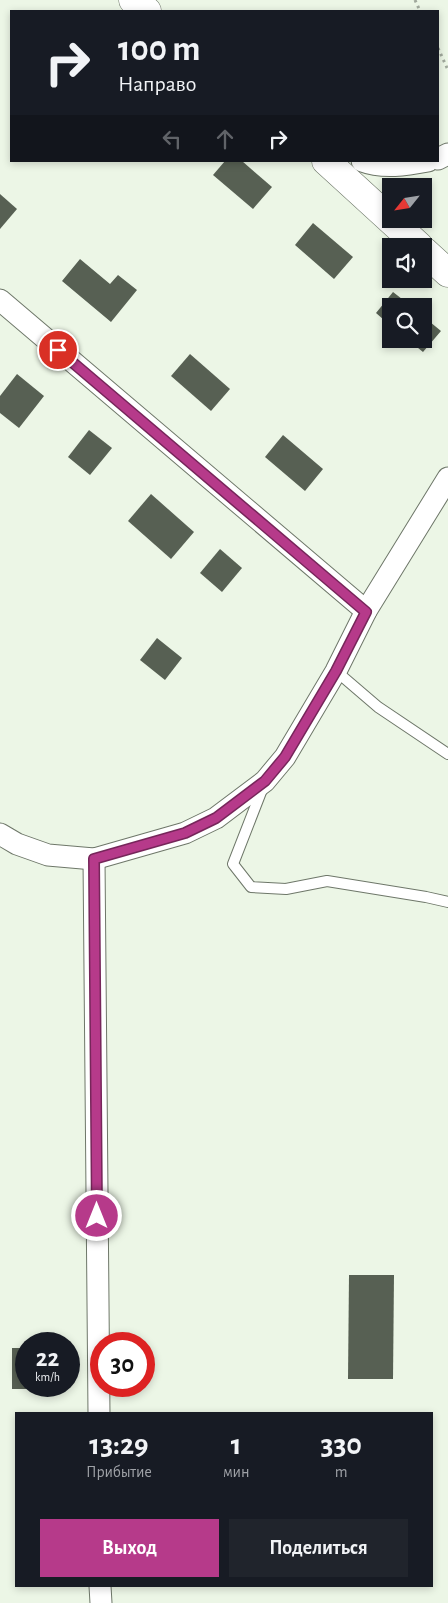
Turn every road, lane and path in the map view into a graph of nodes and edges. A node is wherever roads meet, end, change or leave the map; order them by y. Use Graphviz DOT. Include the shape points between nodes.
graph roads {
  1 [pos="133,0"];
  2 [pos="146,10"];
  3 [pos="439,50"];
  4 [pos="448,70"];
  5 [pos="327,162"];
  6 [pos="364,162"];
  7 [pos="423,162"];
  8 [pos="410,238"];
  9 [pos="432,258"];
  10 [pos="448,273"];
  11 [pos="0,300"];
  12 [pos="448,478"];
  13 [pos="366,612"];
  14 [pos="336,671"];
  15 [pos="448,754"];
  16 [pos="265,781"];
  17 [pos="0,834"];
  18 [pos="94,859"];
  19 [pos="448,902"];
  20 [pos="99,1412"];
  21 [pos="100,1587"];
  22 [pos="100,1603"];
  1 -- 2 [label="street"];
  3 -- 4 [label="path"];
  5 -- 8 [label="street"];
  6 -- 7 [label="street" via="402,166"];
  9 -- 10 [label="street"];
  11 -- 13 [label="street"];
  12 -- 13 [label="street"];
  13 -- 14 [label="street"];
  14 -- 15 [label="lane" via="378,707"];
  14 -- 16 [label="street" via="285,757"];
  16 -- 18 [label="street" via="216,818 185,833"];
  16 -- 19 [label="lane" via="233,864 251,887 286,889 326,881"];
  17 -- 18 [label="street" via="48,855"];
  18 -- 20 [label="street"];
  21 -- 22 [label="street"];
}
